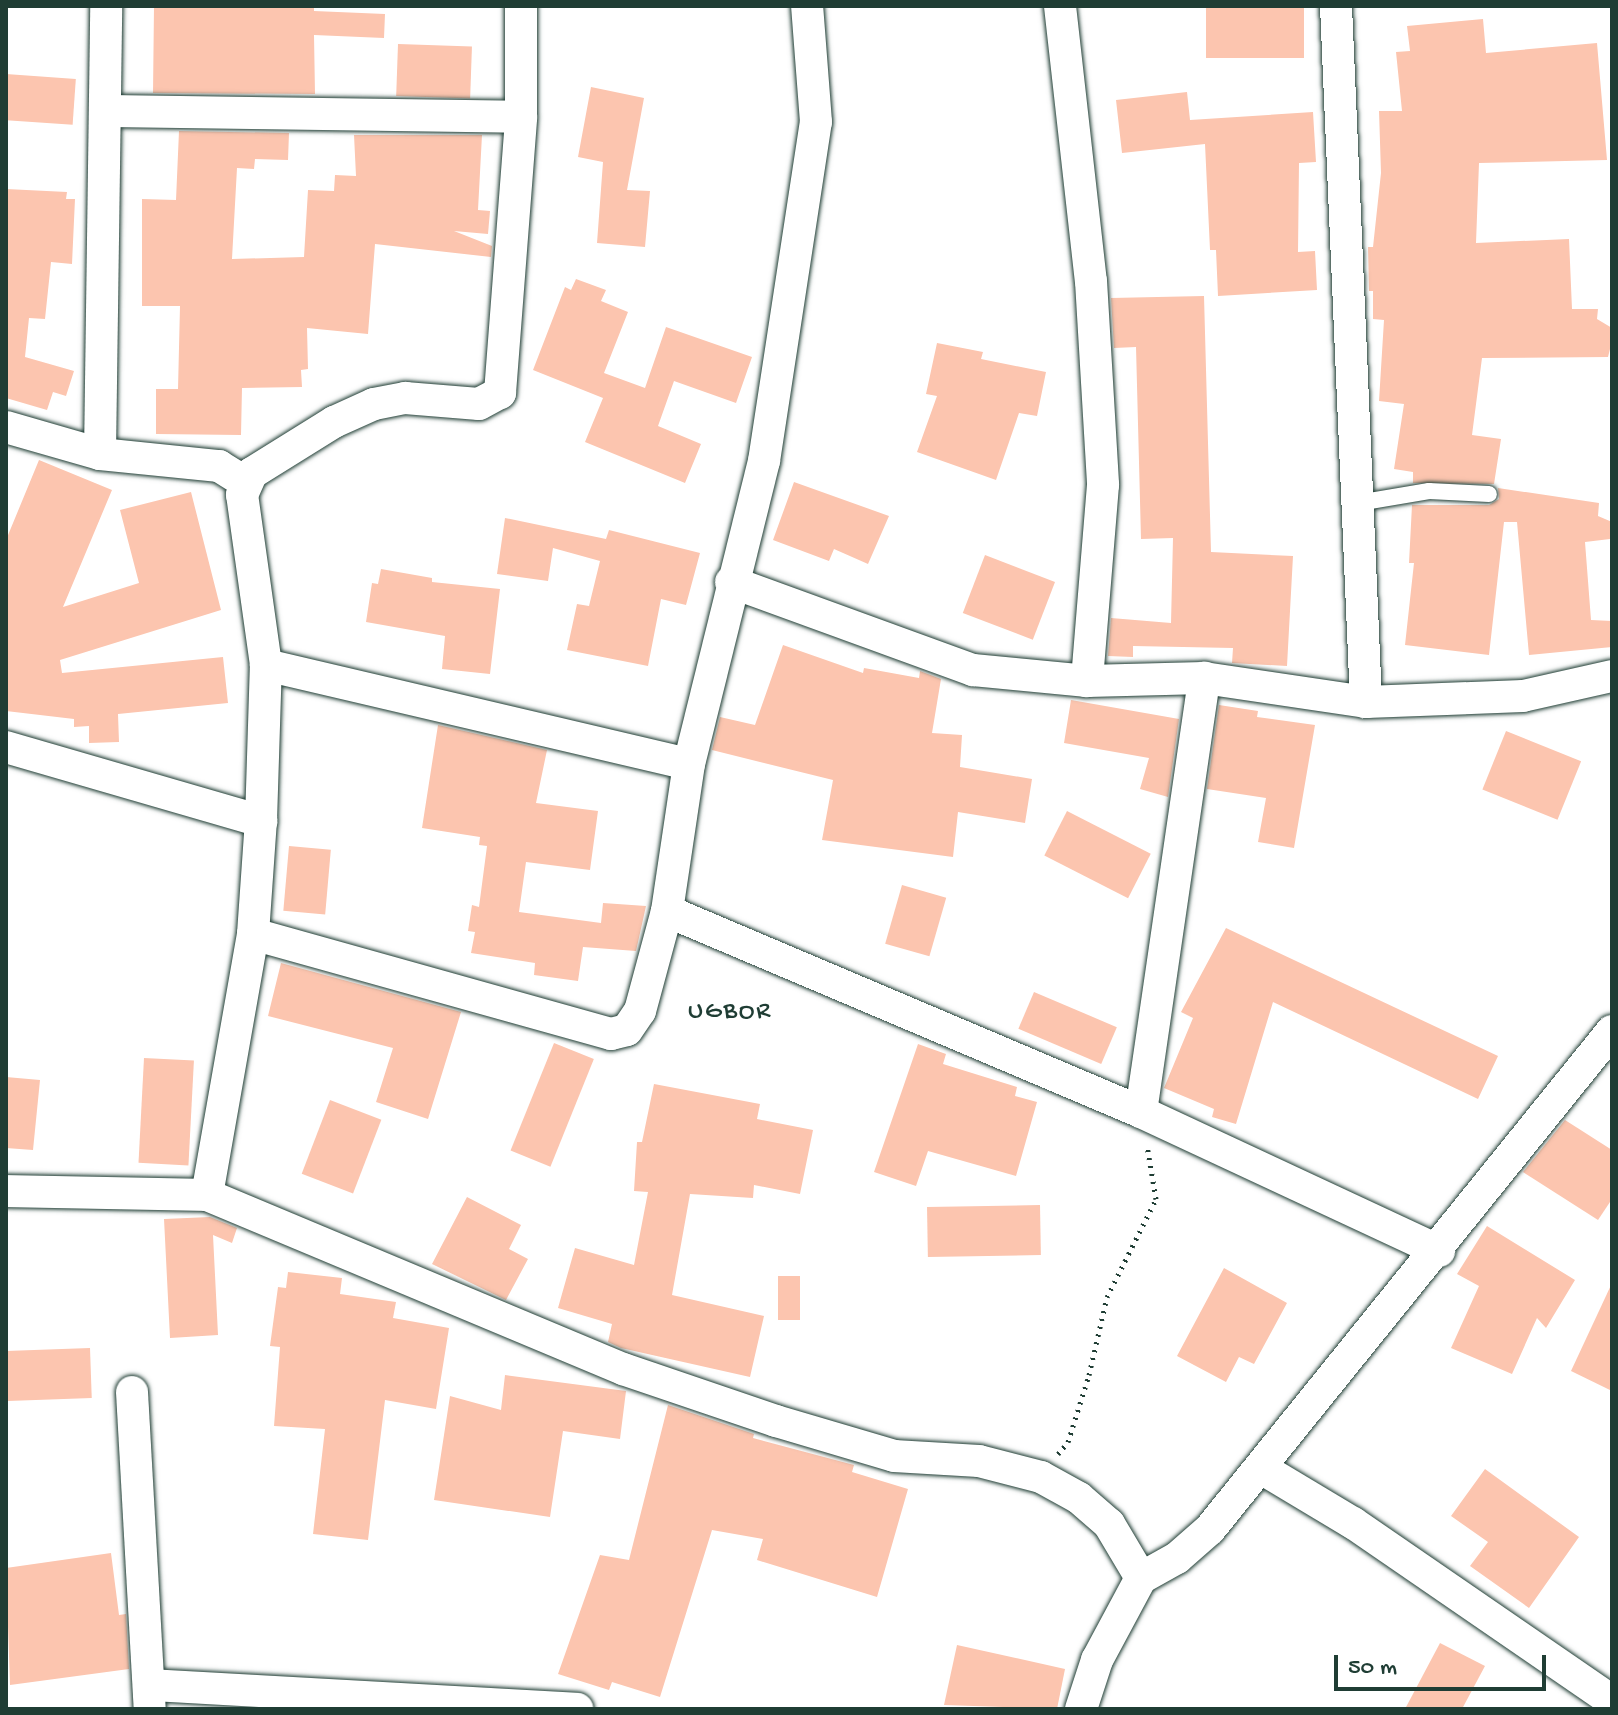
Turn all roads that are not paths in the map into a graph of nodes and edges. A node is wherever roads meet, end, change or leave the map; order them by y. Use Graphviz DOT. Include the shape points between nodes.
graph roads {
  1 [pos="106,6"];
  2 [pos="521,6"];
  3 [pos="807,6"];
  4 [pos="1060,6"];
  5 [pos="1336,6"];
  6 [pos="107,111"];
  7 [pos="521,117"];
  8 [pos="6,427"];
  9 [pos="100,454"];
  10 [pos="245,482"];
  11 [pos="1489,494"];
  12 [pos="1358,503"];
  13 [pos="731,582"];
  14 [pos="266,665"];
  15 [pos="1612,676"];
  16 [pos="1204,678"];
  17 [pos="1087,681"];
  18 [pos="1366,702"];
  19 [pos="6,747"];
  20 [pos="689,764"];
  21 [pos="261,821"];
  22 [pos="667,911"];
  23 [pos="253,934"];
  24 [pos="1612,1031"];
  25 [pos="1141,1112"];
  26 [pos="6,1191"];
  27 [pos="207,1195"];
  28 [pos="1439,1251"];
  29 [pos="132,1392"];
  30 [pos="1261,1468"];
  31 [pos="1141,1578"];
  32 [pos="150,1697"];
  33 [pos="1612,1701"];
  34 [pos="577,1709"];
  35 [pos="1081,1709"];
  1 -- 6 [label="street"];
  2 -- 7 [label="street"];
  3 -- 13 [label="street" via="816,122 764,461"];
  4 -- 17 [label="street" via="1091,281 1103,485"];
  5 -- 12 [label="street"];
  6 -- 7 [label="street"];
  6 -- 9 [label="street"];
  7 -- 10 [label="street" via="500,393 479,404 405,398 374,404 334,422"];
  8 -- 9 [label="street"];
  9 -- 10 [label="street" via="219,466"];
  10 -- 14 [label="street" via="242,519"];
  11 -- 12 [label="lane" via="1429,491"];
  12 -- 18 [label="street"];
  13 -- 17 [label="street" via="973,670"];
  13 -- 20 [label="street"];
  14 -- 20 [label="street"];
  14 -- 21 [label="street"];
  15 -- 18 [label="street" via="1523,696"];
  16 -- 17 [label="street"];
  16 -- 18 [label="street"];
  16 -- 25 [label="street"];
  19 -- 21 [label="street"];
  20 -- 22 [label="street"];
  21 -- 23 [label="street"];
  22 -- 23 [label="street" via="640,1011 627,1030 611,1034"];
  22 -- 25 [label="street"];
  23 -- 27 [label="street"];
  24 -- 28 [label="street"];
  25 -- 28 [label="street"];
  26 -- 27 [label="street"];
  27 -- 31 [label="street" via="623,1369 776,1421 894,1456 979,1461 1041,1477 1079,1498 1109,1524"];
  28 -- 30 [label="street"];
  29 -- 32 [label="street"];
  30 -- 31 [label="street" via="1210,1529 1177,1558"];
  30 -- 33 [label="street" via="1353,1523"];
  31 -- 35 [label="street" via="1097,1660"];
  32 -- 34 [label="street"];
}
